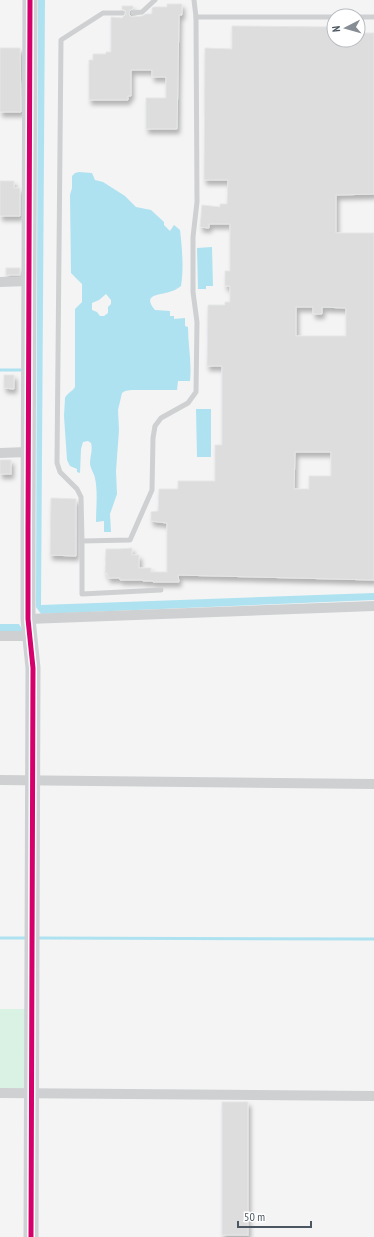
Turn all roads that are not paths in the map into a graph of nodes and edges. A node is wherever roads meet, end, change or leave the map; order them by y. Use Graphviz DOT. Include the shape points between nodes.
graph roads {
  1 [pos="30,0"];
  2 [pos="156,0"];
  3 [pos="194,0"];
  4 [pos="122,13"];
  5 [pos="133,13"];
  6 [pos="196,17"];
  7 [pos="326,17"];
  8 [pos="28,281"];
  9 [pos="0,282"];
  10 [pos="0,452"];
  11 [pos="27,452"];
  12 [pos="82,541"];
  13 [pos="161,590"];
  14 [pos="374,606"];
  15 [pos="28,619"];
  16 [pos="0,636"];
  17 [pos="30,636"];
  18 [pos="0,780"];
  19 [pos="32,780"];
  20 [pos="374,784"];
  21 [pos="0,1093"];
  22 [pos="31,1093"];
  23 [pos="374,1096"];
  24 [pos="31,1237"];
  1 -- 8 [label="street"];
  2 -- 5 [label="lane" via="142,12"];
  3 -- 6 [label="lane"];
  4 -- 12 [label="lane" via="103,13 61,40 57,463 60,472 81,497"];
  6 -- 7 [label="lane"];
  6 -- 12 [label="lane" via="197,202 193,237 193,292 197,322 196,392 188,403 161,418 156,426 153,438 152,490 130,540"];
  8 -- 9 [label="street"];
  8 -- 11 [label="street"];
  10 -- 11 [label="street"];
  11 -- 15 [label="street"];
  12 -- 13 [label="lane" via="82,594"];
  14 -- 15 [label="street"];
  15 -- 17 [label="street"];
  16 -- 17 [label="street"];
  17 -- 19 [label="street" via="33,668"];
  18 -- 19 [label="street"];
  19 -- 20 [label="street"];
  19 -- 22 [label="street"];
  21 -- 22 [label="street"];
  22 -- 23 [label="street"];
  22 -- 24 [label="street"];
}
